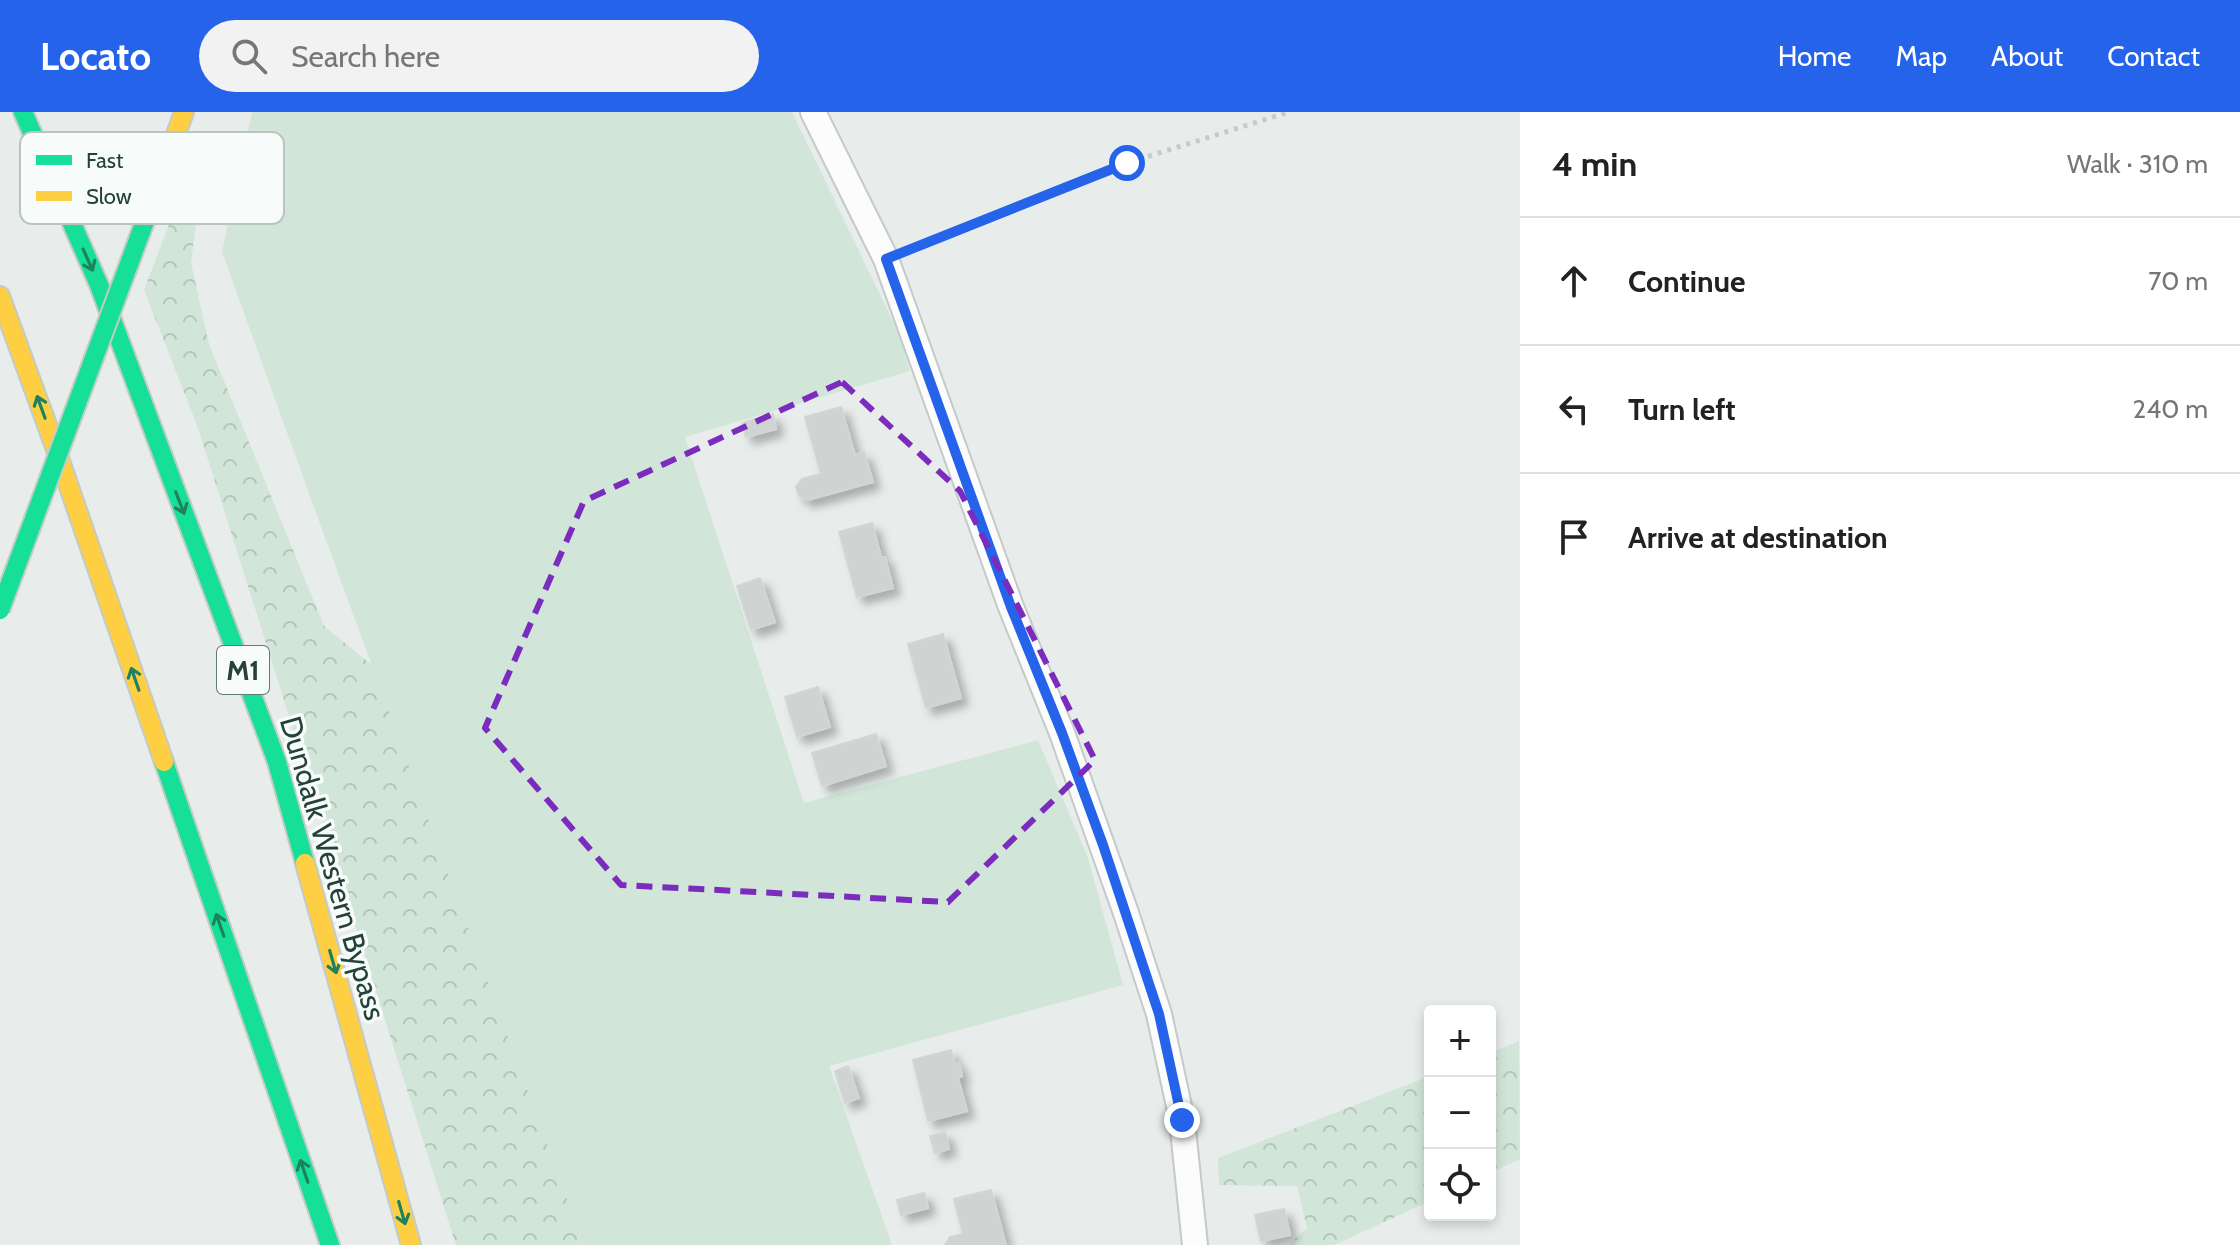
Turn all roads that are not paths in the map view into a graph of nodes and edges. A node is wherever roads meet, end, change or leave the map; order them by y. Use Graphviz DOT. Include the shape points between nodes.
graph roads {
  1 [pos="23,112"];
  2 [pos="184,112"];
  3 [pos="813,112"];
  4 [pos="32,132"];
  5 [pos="177,132"];
  6 [pos="72,224"];
  7 [pos="144,224"];
  8 [pos="0,296"];
  9 [pos="0,610"];
  10 [pos="330,1245"];
  11 [pos="411,1245"];
  12 [pos="1195,1245"];
  1 -- 4 [label="main road, Dundalk Western Bypass / M1, one-way"];
  2 -- 5 [label="main road, bridge"];
  3 -- 12 [label="street" via="886,259 1103,845 1159,1014 1182,1120"];
  6 -- 11 [label="main road, Dundalk Western Bypass / M1, one-way" via="277,762"];
  7 -- 9 [label="main road, bridge"];
  10 -- 8 [label="main road, one-way"];
}
